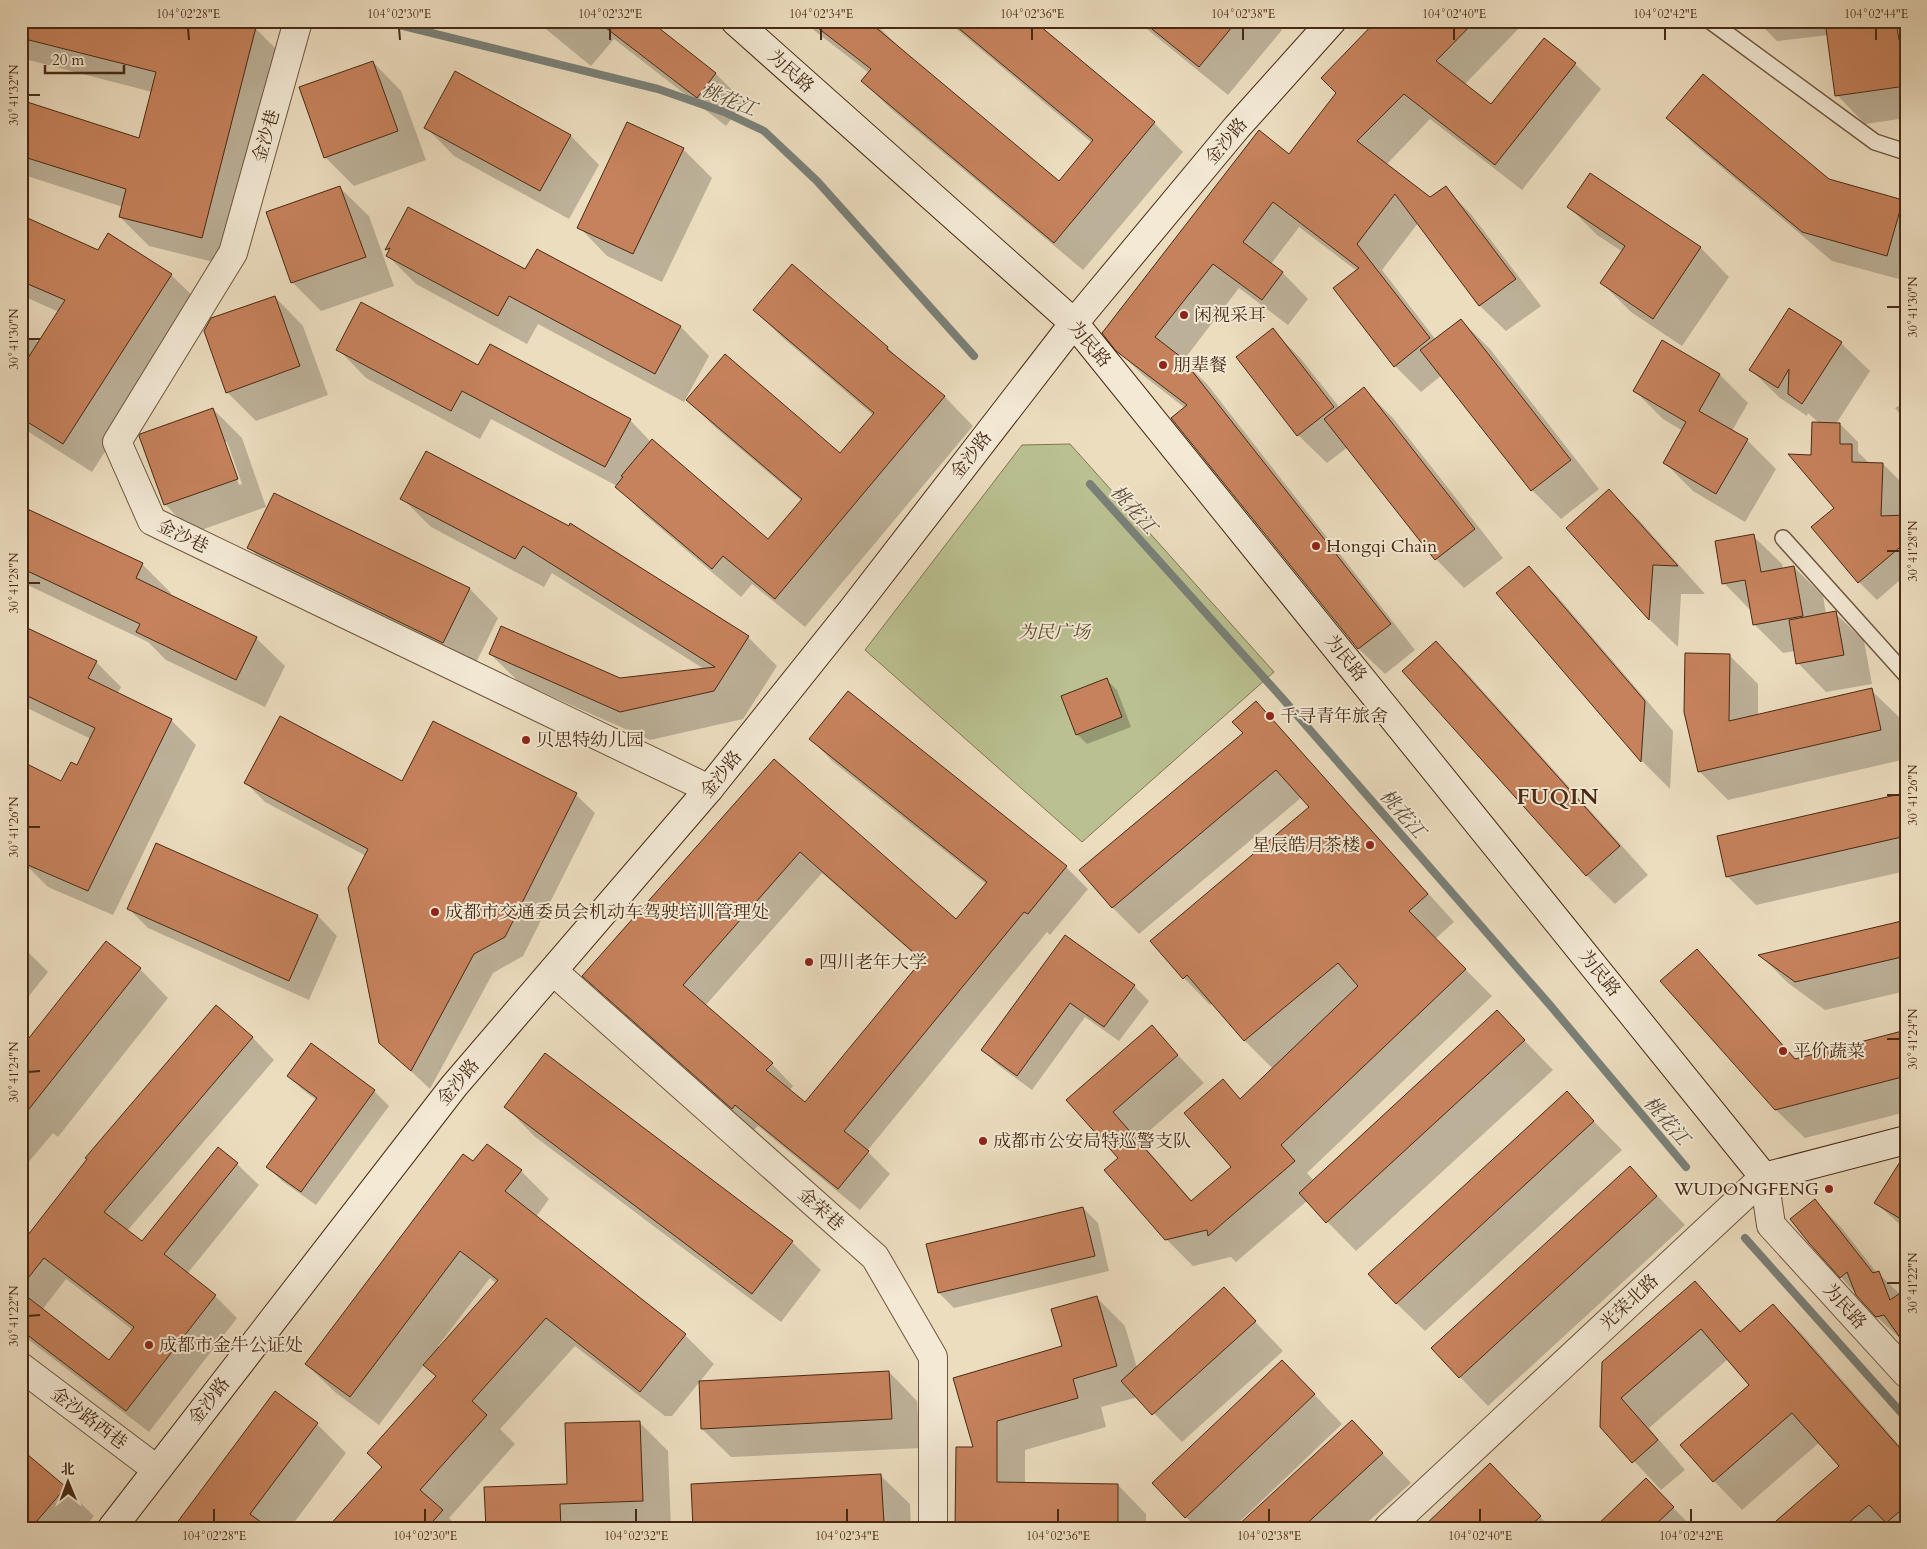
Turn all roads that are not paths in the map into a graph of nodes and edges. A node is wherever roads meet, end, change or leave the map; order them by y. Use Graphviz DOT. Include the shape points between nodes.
graph roads {
  1 [pos="298,21"];
  2 [pos="735,21"];
  3 [pos="1332,21"];
  4 [pos="1710,21"];
  5 [pos="1906,152"];
  6 [pos="1074,323"];
  7 [pos="1783,538"];
  8 [pos="1906,675"];
  9 [pos="709,789"];
  10 [pos="553,970"];
  11 [pos="1906,1140"];
  12 [pos="1764,1177"];
  13 [pos="21,1367"];
  14 [pos="1906,1373"];
  15 [pos="156,1469"];
  16 [pos="121,1525"];
  17 [pos="933,1528"];
  18 [pos="1388,1528"];
  1 -- 9 [label="street, 金沙巷" via="233,253 117,442 152,521"];
  2 -- 6 [label="street, 为民路"];
  3 -- 6 [label="street, 金沙路" via="1237,127"];
  4 -- 5 [label="lane" via="1875,142"];
  6 -- 9 [label="street, 金沙路"];
  6 -- 12 [label="street, 为民路"];
  7 -- 8 [label="lane"];
  9 -- 10 [label="street, 金沙路"];
  10 -- 15 [label="street, 金沙路" via="454,1086"];
  10 -- 17 [label="street, 金荣巷" via="875,1257 933,1357"];
  11 -- 12 [label="street, 光荣北路"];
  12 -- 14 [label="street, 为民路" via="1771,1225"];
  12 -- 18 [label="street, 光荣北路"];
  13 -- 15 [label="street, 金沙路西巷"];
  15 -- 16 [label="street, 金沙路"];
}
